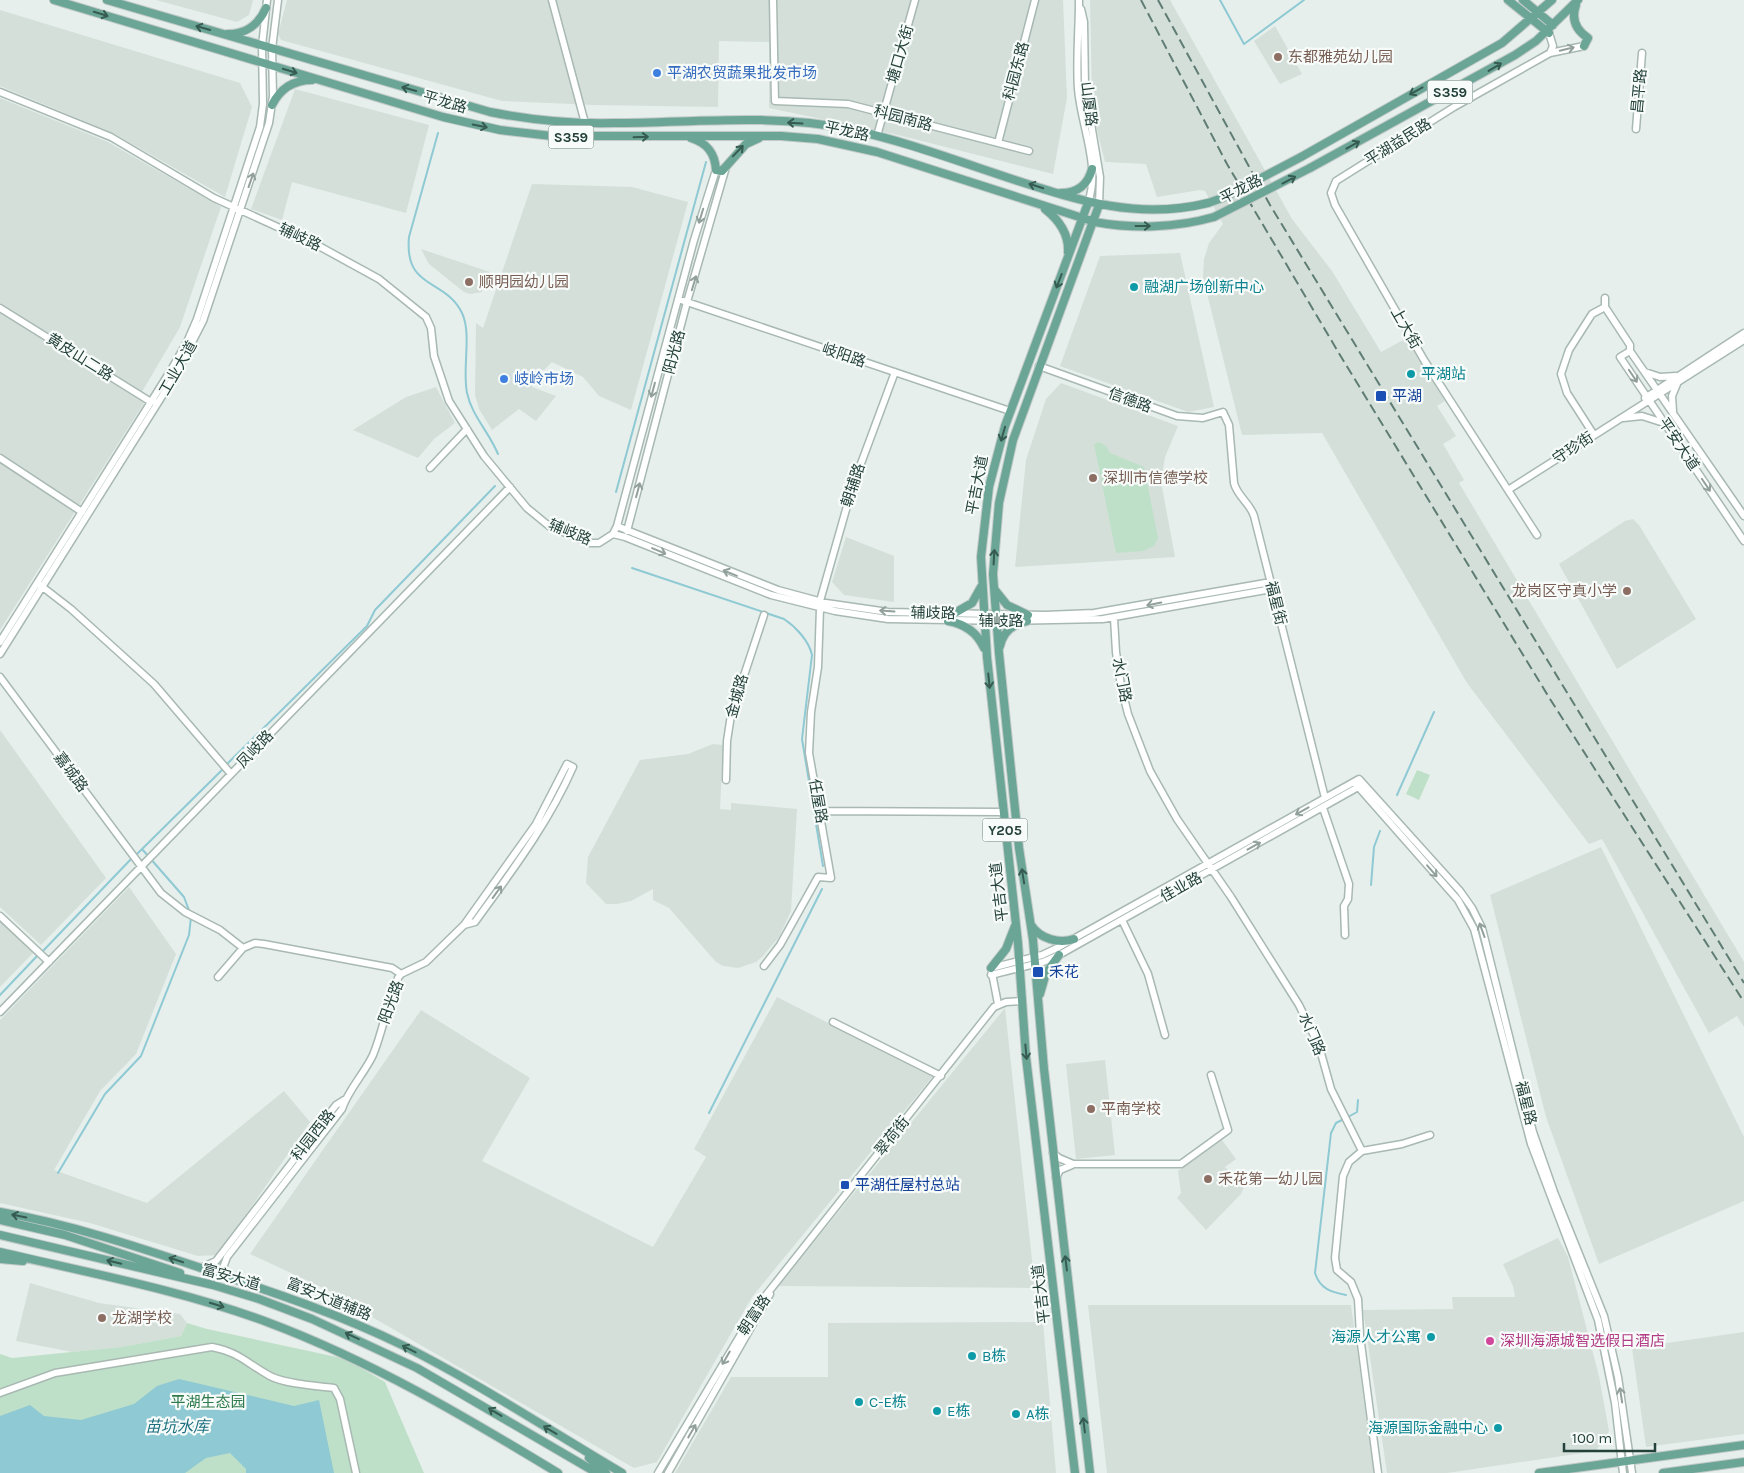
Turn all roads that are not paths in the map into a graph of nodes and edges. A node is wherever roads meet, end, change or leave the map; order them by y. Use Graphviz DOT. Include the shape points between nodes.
graph roads {
  1 [pos="54,0"];
  2 [pos="107,0"];
  3 [pos="278,0"];
  4 [pos="552,0"];
  5 [pos="773,0"];
  6 [pos="916,0"];
  7 [pos="1035,0"];
  8 [pos="1508,0"];
  9 [pos="1523,0"];
  10 [pos="1552,0"];
  11 [pos="1578,0"];
  12 [pos="1079,1"];
  13 [pos="266,4"];
  14 [pos="1538,13"];
  15 [pos="1531,19"];
  16 [pos="1549,30"];
  17 [pos="221,34"];
  18 [pos="262,46"];
  19 [pos="1584,46"];
  20 [pos="272,49"];
  21 [pos="1642,53"];
  22 [pos="1550,54"];
  23 [pos="263,63"];
  24 [pos="272,66"];
  25 [pos="323,81"];
  26 [pos="0,92"];
  27 [pos="272,105"];
  28 [pos="884,113"];
  29 [pos="585,123"];
  30 [pos="1636,129"];
  31 [pos="686,136"];
  32 [pos="766,136"];
  33 [pos="877,136"];
  34 [pos="998,143"];
  35 [pos="1030,151"];
  36 [pos="726,167"];
  37 [pos="1092,169"];
  38 [pos="716,170"];
  39 [pos="1055,193"];
  40 [pos="1332,193"];
  41 [pos="1088,203"];
  42 [pos="1037,204"];
  43 [pos="1099,205"];
  44 [pos="237,209"];
  45 [pos="1082,219"];
  46 [pos="1094,222"];
  47 [pos="1067,259"];
  48 [pos="1605,298"];
  49 [pos="678,299"];
  50 [pos="687,302"];
  51 [pos="1605,307"];
  52 [pos="0,308"];
  53 [pos="1744,333"];
  54 [pos="1744,340"];
  55 [pos="1630,351"];
  56 [pos="1039,366"];
  57 [pos="895,372"];
  58 [pos="1645,372"];
  59 [pos="1679,375"];
  60 [pos="1678,383"];
  61 [pos="1658,392"];
  62 [pos="1648,398"];
  63 [pos="160,400"];
  64 [pos="151,402"];
  65 [pos="1010,411"];
  66 [pos="1223,412"];
  67 [pos="1674,414"];
  68 [pos="1619,418"];
  69 [pos="1665,424"];
  70 [pos="467,430"];
  71 [pos="1594,435"];
  72 [pos="0,458"];
  73 [pos="430,468"];
  74 [pos="510,487"];
  75 [pos="1508,490"];
  76 [pos="82,512"];
  77 [pos="1744,516"];
  78 [pos="617,526"];
  79 [pos="627,529"];
  80 [pos="613,534"];
  81 [pos="1537,535"];
  82 [pos="624,537"];
  83 [pos="1744,541"];
  84 [pos="982,582"];
  85 [pos="993,582"];
  86 [pos="40,584"];
  87 [pos="1271,586"];
  88 [pos="820,605"];
  89 [pos="764,615"];
  90 [pos="950,617"];
  91 [pos="984,618"];
  92 [pos="996,618"];
  93 [pos="1027,618"];
  94 [pos="1114,618"];
  95 [pos="0,642"];
  96 [pos="999,653"];
  97 [pos="0,654"];
  98 [pos="987,657"];
  99 [pos="0,677"];
  100 [pos="570,766"];
  101 [pos="227,769"];
  102 [pos="726,780"];
  103 [pos="1359,783"];
  104 [pos="1325,798"];
  105 [pos="1323,808"];
  106 [pos="820,811"];
  107 [pos="1003,812"];
  108 [pos="142,866"];
  109 [pos="1210,866"];
  110 [pos="1026,896"];
  111 [pos="1013,898"];
  112 [pos="0,916"];
  113 [pos="1016,919"];
  114 [pos="1122,920"];
  115 [pos="1030,924"];
  116 [pos="1345,935"];
  117 [pos="1074,939"];
  118 [pos="243,948"];
  119 [pos="1059,955"];
  120 [pos="1035,960"];
  121 [pos="48,962"];
  122 [pos="1020,965"];
  123 [pos="764,966"];
  124 [pos="991,971"];
  125 [pos="401,974"];
  126 [pos="218,978"];
  127 [pos="1022,1001"];
  128 [pos="998,1004"];
  129 [pos="1038,1006"];
  130 [pos="0,1012"];
  131 [pos="833,1022"];
  132 [pos="1040,1025"];
  133 [pos="1024,1026"];
  134 [pos="1165,1035"];
  135 [pos="1211,1075"];
  136 [pos="941,1076"];
  137 [pos="344,1100"];
  138 [pos="1430,1135"];
  139 [pos="1362,1151"];
  140 [pos="1053,1153"];
  141 [pos="1073,1164"];
  142 [pos="1056,1178"];
  143 [pos="0,1212"];
  144 [pos="0,1220"];
  145 [pos="3,1236"];
  146 [pos="0,1252"];
  147 [pos="0,1260"];
  148 [pos="44,1262"];
  149 [pos="201,1268"];
  150 [pos="228,1277"];
  151 [pos="772,1288"];
  152 [pos="238,1292"];
  153 [pos="0,1393"];
  154 [pos="573,1444"];
  155 [pos="1744,1445"];
  156 [pos="1696,1451"];
  157 [pos="1626,1461"];
  158 [pos="1744,1462"];
  159 [pos="1698,1468"];
  160 [pos="356,1473"];
  161 [pos="558,1473"];
  162 [pos="597,1473"];
  163 [pos="606,1473"];
  164 [pos="622,1473"];
  165 [pos="658,1473"];
  166 [pos="668,1473"];
  167 [pos="1076,1473"];
  168 [pos="1090,1473"];
  169 [pos="1378,1473"];
  170 [pos="1539,1473"];
  171 [pos="1623,1473"];
  172 [pos="1632,1473"];
  173 [pos="1666,1473"];
  1 -- 23 [label="main road, 平龙路 / S359, one-way"];
  17 -- 2 [label="main road, 平龙路 / S359, one-way"];
  3 -- 20 [label="street, 工业大道"];
  4 -- 29 [label="street"];
  5 -- 28 [label="street, 科园南路" via="775,101 848,104"];
  6 -- 28 [label="street, 塘口大街"];
  7 -- 34 [label="street, 科园东路"];
  8 -- 15 [label="main road"];
  9 -- 14 [label="main road"];
  10 -- 14 [label="main road, 平龙路 / S359"];
  11 -- 16 [label="main road, 平龙路 / S359"];
  11 -- 19 [label="main road" via="1574,7 1574,21 1588,38"];
  12 -- 37 [label="street, 山厦路" via="1078,89"];
  12 -- 43 [label="street, 山厦路" via="1084,22 1086,99 1100,177"];
  13 -- 17 [label="main road" via="257,23 250,28"];
  13 -- 18 [label="street, 工业大道"];
  14 -- 15 [label="main road, 平龙路 / S359"];
  14 -- 16 [label="main road"];
  15 -- 16 [label="main road"];
  15 -- 43 [label="main road, 平龙路 / S359, one-way, bridge" via="1494,48 1225,197 1208,204 1161,210"];
  16 -- 22 [label="street" via="1553,46"];
  46 -- 16 [label="main road, 平龙路 / S359, one-way, bridge" via="1161,226 1214,217 1490,70"];
  17 -- 18 [label="main road, 平龙路 / S359"];
  18 -- 20 [label="main road, 平龙路 / S359"];
  18 -- 23 [label="street, 工业大道"];
  22 -- 19 [label="street, 平湖益民路, one-way"];
  20 -- 24 [label="street, 工业大道"];
  29 -- 20 [label="main road, 平龙路 / S359, one-way" via="490,112"];
  21 -- 30 [label="street, 昌平路"];
  22 -- 40 [label="street, 平湖益民路" via="1454,107 1336,181"];
  23 -- 24 [label="main road, 平龙路 / S359"];
  23 -- 44 [label="street, 工业大道" via="260,127"];
  24 -- 25 [label="main road, 平龙路 / S359, one-way"];
  24 -- 27 [label="street, 工业大道"];
  25 -- 27 [label="main road" via="293,83 281,91"];
  25 -- 31 [label="main road, 平龙路 / S359, one-way" via="443,117 508,131 583,138"];
  26 -- 44 [label="street, 辅岐路" via="111,138"];
  44 -- 27 [label="street, 工业大道, one-way" via="266,134"];
  28 -- 33 [label="street, 塘口大街"];
  28 -- 34 [label="street, 科园南路"];
  33 -- 29 [label="main road, 平龙路 / S359, one-way" via="826,125 787,122"];
  31 -- 32 [label="main road, 平龙路 / S359"];
  31 -- 38 [label="main road" via="710,150"];
  36 -- 32 [label="main road, one-way" via="746,144"];
  32 -- 42 [label="main road, 平龙路 / S359" via="818,139 855,146"];
  39 -- 33 [label="main road, 平龙路 / S359, one-way"];
  34 -- 35 [label="street, 科园南路"];
  36 -- 38 [label="main road" via="722,171"];
  50 -- 36 [label="street, 阳光路, one-way"];
  37 -- 39 [label="main road" via="1087,182 1081,187 1071,192"];
  37 -- 41 [label="street, 山厦路"];
  38 -- 49 [label="street, 阳光路, one-way"];
  39 -- 41 [label="main road, 平龙路 / S359"];
  40 -- 75 [label="street, 上大街" via="1335,205 1424,360"];
  41 -- 43 [label="main road, 平龙路 / S359"];
  41 -- 45 [label="main road, 平吉大道 / Y205"];
  42 -- 45 [label="main road, 平龙路 / S359"];
  42 -- 47 [label="main road" via="1063,229 1068,241"];
  43 -- 46 [label="main road, 平吉大道 / Y205"];
  44 -- 63 [label="street, 工业大道" via="198,334"];
  44 -- 64 [label="street, 工业大道" via="192,332"];
  44 -- 70 [label="street, 辅岐路" via="345,260 422,312 431,328 434,356 446,395"];
  45 -- 46 [label="main road, 平龙路 / S359"];
  45 -- 47 [label="main road, 平吉大道 / Y205"];
  46 -- 56 [label="main road, 平吉大道 / Y205"];
  47 -- 65 [label="main road, 平吉大道 / Y205, one-way"];
  48 -- 51 [label="street"];
  49 -- 50 [label="street, 岐阳路"];
  49 -- 78 [label="street, 阳光路, one-way"];
  50 -- 57 [label="street, 岐阳路"];
  79 -- 50 [label="street, 阳光路, one-way"];
  51 -- 55 [label="street, 平安大道" via="1630,345"];
  51 -- 71 [label="street" via="1592,314 1569,350 1561,374 1567,393"];
  52 -- 64 [label="street, 黄皮山二路"];
  53 -- 59 [label="street, 守珍街"];
  54 -- 60 [label="street, 守珍街"];
  55 -- 58 [label="street, 平安大道"];
  55 -- 62 [label="street, 平安大道, one-way" via="1620,357"];
  56 -- 66 [label="street, 信德路" via="1177,416 1203,418"];
  85 -- 56 [label="main road, 平吉大道 / Y205, one-way" via="997,520 1008,461"];
  57 -- 65 [label="street, 岐阳路"];
  57 -- 88 [label="street, 朝辅路" via="853,485"];
  58 -- 59 [label="street" via="1660,376"];
  58 -- 61 [label="street, 平安大道"];
  59 -- 61 [label="street, 守珍街"];
  60 -- 61 [label="street, 守珍街"];
  60 -- 67 [label="street" via="1672,396"];
  61 -- 62 [label="street, 守珍街"];
  61 -- 67 [label="street, 平安大道"];
  62 -- 68 [label="street, 守珍街"];
  62 -- 69 [label="street, 平安大道"];
  63 -- 64 [label="street"];
  63 -- 86 [label="street, 工业大道"];
  64 -- 76 [label="street, 工业大道"];
  65 -- 84 [label="main road, 平吉大道 / Y205, one-way" via="986,507"];
  66 -- 87 [label="street, 福星街" via="1229,425 1236,490 1251,507"];
  67 -- 77 [label="street, 平安大道"];
  68 -- 69 [label="street" via="1642,416"];
  68 -- 71 [label="street, 守珍街"];
  69 -- 83 [label="street, 平安大道, one-way"];
  70 -- 73 [label="street"];
  70 -- 74 [label="street, 辅岐路"];
  71 -- 75 [label="street, 守珍街"];
  72 -- 76 [label="street"];
  74 -- 80 [label="street, 辅岐路" via="534,515 558,530 595,544"];
  74 -- 101 [label="street, 凤岐路"];
  75 -- 81 [label="street, 上大街"];
  76 -- 86 [label="street, 工业大道"];
  78 -- 79 [label="street, 辅歧路"];
  78 -- 80 [label="street"];
  79 -- 82 [label="street, 阳光路"];
  88 -- 79 [label="street, 辅歧路, one-way" via="737,576"];
  80 -- 82 [label="street, 辅岐路"];
  82 -- 88 [label="street, 辅岐路, one-way" via="738,584"];
  84 -- 90 [label="main road" via="972,603"];
  84 -- 91 [label="main road, 平吉大道 / Y205"];
  85 -- 92 [label="main road, 平吉大道 / Y205"];
  85 -- 93 [label="main road" via="1003,601"];
  86 -- 95 [label="street, 工业大道"];
  86 -- 97 [label="street, 工业大道"];
  86 -- 101 [label="street" via="154,684"];
  87 -- 93 [label="street, one-way" via="1111,612"];
  87 -- 94 [label="street, 辅岐路"];
  87 -- 104 [label="street, 福星街"];
  88 -- 90 [label="street, 辅歧路"];
  88 -- 106 [label="street, 任屋路" via="818,667 808,737"];
  89 -- 102 [label="street, 金城路" via="731,715"];
  90 -- 91 [label="street, 辅歧路"];
  90 -- 98 [label="main road" via="973,631"];
  91 -- 92 [label="street, 辅岐路"];
  91 -- 98 [label="main road, 平吉大道 / Y205"];
  92 -- 93 [label="street, 辅岐路"];
  92 -- 96 [label="main road, 平吉大道 / Y205"];
  93 -- 94 [label="street, 辅岐路"];
  93 -- 96 [label="main road" via="1006,632"];
  94 -- 109 [label="street, 水门路" via="1122,686 1141,751 1164,798"];
  110 -- 96 [label="main road, 平吉大道 / Y205, one-way"];
  98 -- 107 [label="main road, 平吉大道 / Y205, one-way"];
  99 -- 108 [label="street, 嘉城路"];
  100 -- 125 [label="street, 阳光路" via="536,824 464,925 426,962"];
  101 -- 108 [label="street, 凤岐路"];
  103 -- 104 [label="street, 佳业路"];
  103 -- 105 [label="street, 佳业路"];
  103 -- 157 [label="street, 福星路" via="1460,891 1482,928 1533,1132 1604,1316 1618,1377"];
  104 -- 109 [label="street, 佳业路, one-way"];
  109 -- 105 [label="street, 佳业路, one-way"];
  105 -- 116 [label="street" via="1349,884 1344,906"];
  106 -- 107 [label="street"];
  106 -- 123 [label="street, 任屋路" via="831,878 818,878 780,945"];
  107 -- 111 [label="main road, 平吉大道 / Y205"];
  108 -- 118 [label="street, 嘉城路" via="161,893 172,902 220,930"];
  108 -- 121 [label="street, 凤岐路"];
  109 -- 114 [label="street, 佳业路"];
  109 -- 117 [label="street, 佳业路"];
  109 -- 139 [label="street, 水门路" via="1306,1017 1340,1111"];
  110 -- 111 [label="main road"];
  110 -- 115 [label="main road, 平吉大道 / Y205"];
  111 -- 113 [label="main road, 平吉大道 / Y205"];
  112 -- 121 [label="street"];
  113 -- 122 [label="main road, 平吉大道 / Y205"];
  113 -- 124 [label="main road" via="1010,942"];
  114 -- 119 [label="street, 佳业路"];
  114 -- 134 [label="street" via="1148,974"];
  115 -- 117 [label="main road" via="1036,932 1050,939"];
  115 -- 120 [label="main road, 平吉大道 / Y205"];
  117 -- 120 [label="street, 佳业路"];
  118 -- 125 [label="street" via="249,944 264,944 392,968"];
  118 -- 126 [label="street"];
  119 -- 120 [label="street, 佳业路"];
  119 -- 129 [label="main road" via="1043,980"];
  120 -- 122 [label="street, 佳业路"];
  120 -- 129 [label="main road, 平吉大道 / Y205"];
  121 -- 130 [label="street, 凤岐路"];
  122 -- 124 [label="street, 佳业路"];
  122 -- 127 [label="main road, 平吉大道 / Y205"];
  124 -- 128 [label="street"];
  125 -- 137 [label="street, 阳光路" via="395,983 370,1060"];
  127 -- 128 [label="street"];
  127 -- 133 [label="main road, 平吉大道 / Y205"];
  128 -- 136 [label="street, 翠荷街"];
  129 -- 132 [label="main road, 平吉大道 / Y205"];
  131 -- 136 [label="street"];
  132 -- 133 [label="main road"];
  132 -- 140 [label="main road, 平吉大道 / Y205"];
  133 -- 167 [label="main road, 平吉大道 / Y205, one-way"];
  135 -- 141 [label="street" via="1228,1130 1182,1164"];
  136 -- 151 [label="street, 翠荷街" via="793,1257"];
  137 -- 149 [label="street, 科园西路" via="336,1105 216,1261"];
  137 -- 150 [label="street, 科园西路" via="342,1109 227,1257 223,1268"];
  138 -- 139 [label="street"];
  139 -- 169 [label="street" via="1349,1162 1343,1176 1335,1258 1338,1270 1351,1282 1358,1299"];
  140 -- 141 [label="street"];
  140 -- 142 [label="main road, 平吉大道 / Y205"];
  141 -- 142 [label="street" via="1060,1170"];
  168 -- 142 [label="main road, 平吉大道 / Y205, one-way"];
  149 -- 143 [label="main road, 富安大道辅路, one-way" via="81,1231"];
  144 -- 152 [label="main road" via="66,1235"];
  152 -- 145 [label="main road, 富安大道, one-way"];
  146 -- 148 [label="main road, 富安大道"];
  147 -- 148 [label="main road"];
  148 -- 161 [label="main road, 富安大道, one-way" via="198,1300 309,1339 420,1391"];
  149 -- 150 [label="main road, 富安大道辅路"];
  154 -- 150 [label="main road, 富安大道辅路, one-way" via="402,1345 323,1310"];
  151 -- 165 [label="street, 朝富路, one-way" via="753,1312"];
  166 -- 151 [label="street, 朝富路, one-way"];
  162 -- 152 [label="main road, 富安大道, one-way" via="393,1355 312,1319"];
  153 -- 160 [label="street" via="56,1373 212,1347 232,1351 271,1377 334,1388 340,1399"];
  154 -- 163 [label="main road"];
  154 -- 164 [label="main road, 富安大道辅路"];
  155 -- 156 [label="main road"];
  156 -- 157 [label="main road"];
  156 -- 159 [label="main road"];
  157 -- 170 [label="main road"];
  157 -- 171 [label="street"];
  157 -- 172 [label="street"];
  158 -- 159 [label="main road"];
  159 -- 173 [label="main road"];
}
